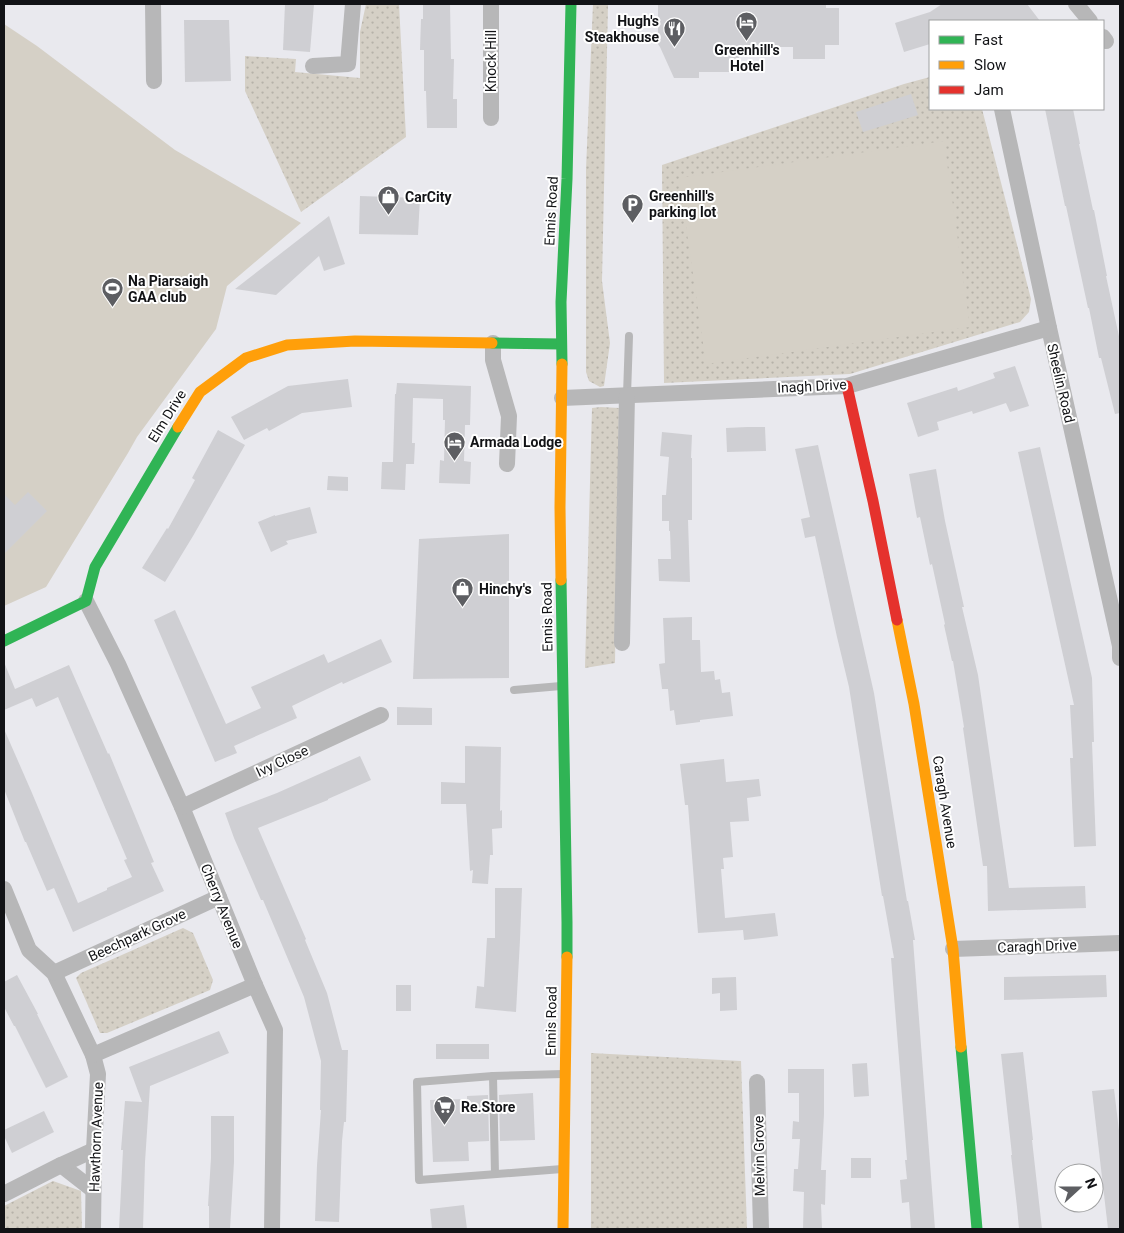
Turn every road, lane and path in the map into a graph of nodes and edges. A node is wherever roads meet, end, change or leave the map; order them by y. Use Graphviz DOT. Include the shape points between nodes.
graph roads {
  1 [pos="153,4"];
  2 [pos="353,4"];
  3 [pos="491,4"];
  4 [pos="570,4"];
  5 [pos="1076,4"];
  6 [pos="1089,20"];
  7 [pos="313,66"];
  8 [pos="154,81"];
  9 [pos="1002,110"];
  10 [pos="491,118"];
  11 [pos="1049,328"];
  12 [pos="629,336"];
  13 [pos="493,343"];
  14 [pos="562,344"];
  15 [pos="847,386"];
  16 [pos="628,395"];
  17 [pos="562,398"];
  18 [pos="507,464"];
  19 [pos="86,601"];
  20 [pos="4,641"];
  21 [pos="622,643"];
  22 [pos="1120,658"];
  23 [pos="563,686"];
  24 [pos="514,690"];
  25 [pos="381,715"];
  26 [pos="182,807"];
  27 [pos="5,894"];
  28 [pos="219,897"];
  29 [pos="1120,943"];
  30 [pos="953,949"];
  31 [pos="54,974"];
  32 [pos="255,985"];
  33 [pos="92,1055"];
  34 [pos="565,1074"];
  35 [pos="493,1076"];
  36 [pos="757,1082"];
  37 [pos="94,1150"];
  38 [pos="61,1164"];
  39 [pos="564,1169"];
  40 [pos="495,1174"];
  41 [pos="94,1190"];
  42 [pos="4,1194"];
  43 [pos="93,1229"];
  44 [pos="272,1229"];
  45 [pos="564,1229"];
  46 [pos="761,1229"];
  47 [pos="977,1229"];
  1 -- 8 [label="street"];
  2 -- 7 [label="street" via="348,64"];
  3 -- 10 [label="street, Knock Hill"];
  4 -- 14 [label="street, Ennis Road"];
  5 -- 6 [label="street"];
  9 -- 11 [label="street, Sheelin Road"];
  11 -- 15 [label="street, Inagh Drive"];
  11 -- 22 [label="street, Sheelin Road" via="1120,646"];
  12 -- 16 [label="lane"];
  13 -- 14 [label="street, Elm Drive"];
  13 -- 18 [label="street" via="493,360 509,416"];
  13 -- 19 [label="street, Elm Drive" via="355,341 287,345 246,358 200,392 95,567"];
  14 -- 17 [label="street, Ennis Road"];
  15 -- 16 [label="street, Inagh Drive"];
  15 -- 30 [label="street, Caragh Avenue" via="914,704"];
  16 -- 17 [label="street, Inagh Drive"];
  16 -- 21 [label="street"];
  17 -- 23 [label="street, Ennis Road"];
  19 -- 20 [label="street"];
  19 -- 26 [label="street, Cherry Avenue"];
  23 -- 24 [label="lane"];
  23 -- 34 [label="street, Ennis Road" via="567,922"];
  25 -- 26 [label="street, Ivy Close"];
  26 -- 28 [label="street, Cherry Avenue"];
  27 -- 31 [label="street, Hawthorn Avenue" via="30,950"];
  28 -- 31 [label="street, Beechpark Grove"];
  28 -- 32 [label="street, Cherry Avenue"];
  29 -- 30 [label="street, Caragh Drive"];
  30 -- 47 [label="street, Caragh Avenue"];
  31 -- 33 [label="street, Hawthorn Avenue"];
  32 -- 33 [label="street"];
  32 -- 44 [label="street, Cherry Avenue" via="275,1030"];
  33 -- 37 [label="street, Hawthorn Avenue" via="98,1074"];
  34 -- 35 [label="lane"];
  34 -- 39 [label="street, Ennis Road"];
  35 -- 40 [label="lane"];
  35 -- 40 [label="lane" via="417,1082 417,1092 419,1180"];
  36 -- 46 [label="street, Melvin Grove"];
  37 -- 38 [label="street"];
  37 -- 41 [label="street, Hawthorn Avenue"];
  38 -- 41 [label="street"];
  38 -- 42 [label="street"];
  39 -- 40 [label="lane"];
  39 -- 45 [label="street, Ennis Road"];
  41 -- 43 [label="street, Hawthorn Avenue"];
}
